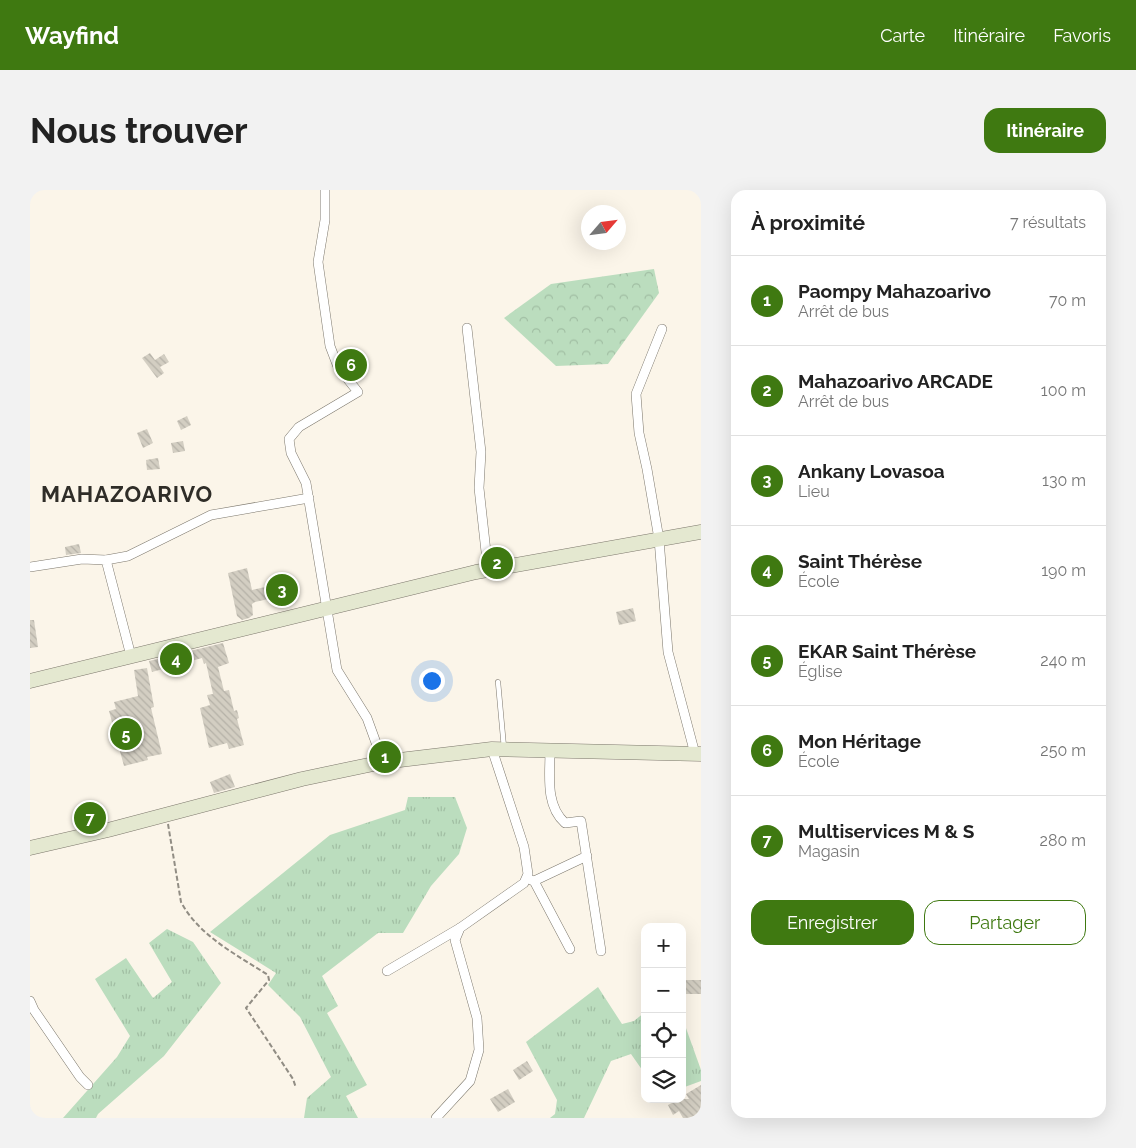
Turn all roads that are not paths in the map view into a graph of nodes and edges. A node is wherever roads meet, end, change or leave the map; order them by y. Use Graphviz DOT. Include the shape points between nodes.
graph roads {
  1 [pos="325,190"];
  2 [pos="467,328"];
  3 [pos="662,330"];
  4 [pos="309,498"];
  5 [pos="701,532"];
  6 [pos="659,539"];
  7 [pos="106,560"];
  8 [pos="30,567"];
  9 [pos="488,570"];
  10 [pos="326,608"];
  11 [pos="130,656"];
  12 [pos="30,681"];
  13 [pos="498,682"];
  14 [pos="498,749"];
  15 [pos="550,750"];
  16 [pos="698,754"];
  17 [pos="383,762"];
  18 [pos="30,848"];
  19 [pos="587,856"];
  20 [pos="530,879"];
  21 [pos="460,928"];
  22 [pos="570,949"];
  23 [pos="601,951"];
  24 [pos="388,971"];
  25 [pos="31,1005"];
  26 [pos="88,1085"];
  27 [pos="436,1118"];
  1 -- 4 [label="street" via="318,262 330,346 338,367 358,392 299,426 289,439 291,453 306,483"];
  2 -- 9 [label="street" via="481,452 479,488"];
  3 -- 6 [label="street" via="636,394 639,433"];
  4 -- 7 [label="street" via="211,515 128,556"];
  4 -- 10 [label="street"];
  5 -- 6 [label="main road"];
  6 -- 9 [label="main road"];
  6 -- 16 [label="street" via="668,652"];
  7 -- 8 [label="street" via="82,559"];
  7 -- 11 [label="street"];
  9 -- 10 [label="main road"];
  10 -- 11 [label="main road"];
  10 -- 17 [label="street" via="337,670 367,718"];
  11 -- 12 [label="main road"];
  13 -- 14 [label="lane"];
  14 -- 15 [label="main road"];
  14 -- 17 [label="main road"];
  14 -- 20 [label="street"];
  15 -- 16 [label="main road"];
  15 -- 19 [label="street" via="550,796 558,816 566,823 581,821"];
  17 -- 18 [label="main road" via="302,779"];
  19 -- 20 [label="street"];
  19 -- 23 [label="street"];
  20 -- 21 [label="street"];
  20 -- 22 [label="street"];
  21 -- 24 [label="street"];
  21 -- 27 [label="street" via="454,940 476,1018 479,1050 470,1081"];
  25 -- 26 [label="street"];
}
